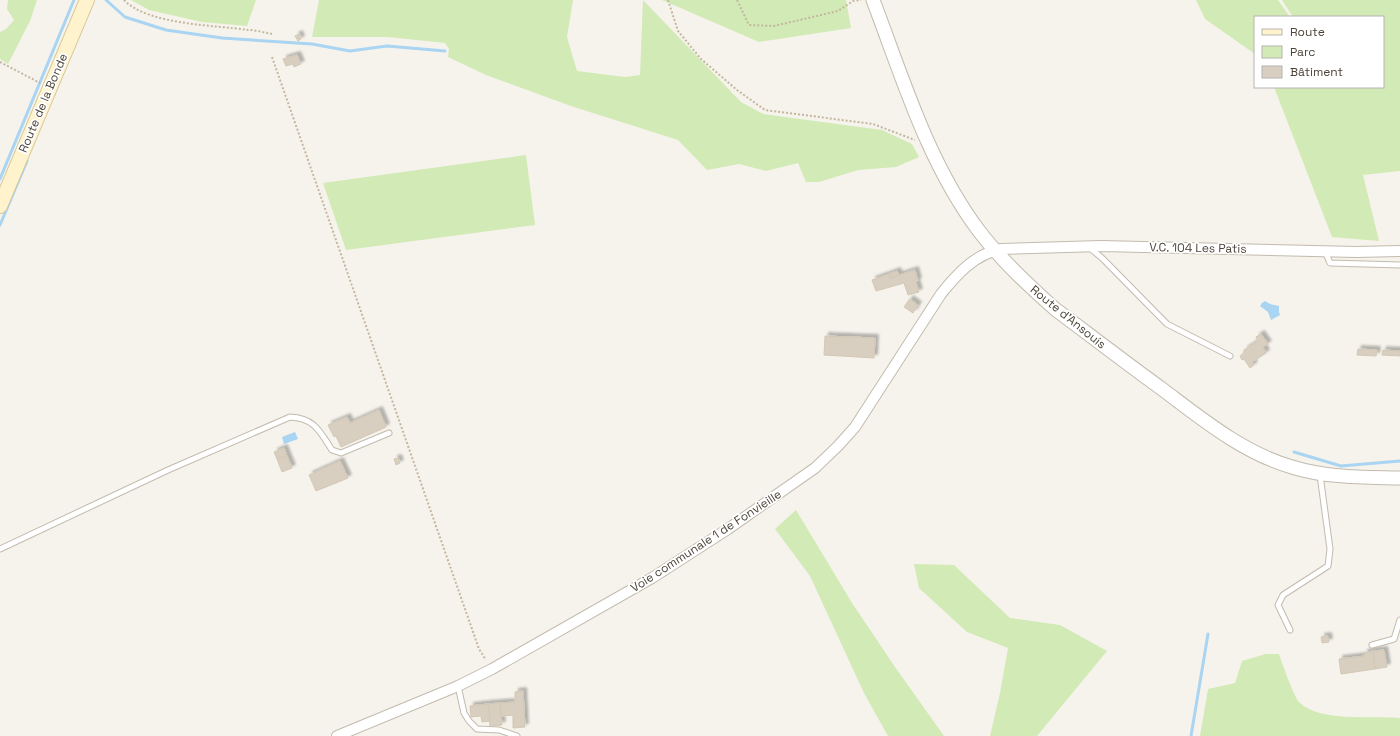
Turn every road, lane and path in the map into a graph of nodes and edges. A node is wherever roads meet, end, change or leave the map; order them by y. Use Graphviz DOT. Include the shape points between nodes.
graph roads {
  1 [pos="87,0"];
  2 [pos="124,0"];
  3 [pos="668,0"];
  4 [pos="737,0"];
  5 [pos="863,0"];
  6 [pos="873,0"];
  7 [pos="273,34"];
  8 [pos="272,57"];
  9 [pos="0,62"];
  10 [pos="50,88"];
  11 [pos="929,145"];
  12 [pos="0,206"];
  13 [pos="1087,246"];
  14 [pos="996,250"];
  15 [pos="1325,251"];
  16 [pos="1400,251"];
  17 [pos="1400,265"];
  18 [pos="1230,356"];
  19 [pos="389,433"];
  20 [pos="1320,474"];
  21 [pos="1400,478"];
  22 [pos="0,549"];
  23 [pos="1400,620"];
  24 [pos="1290,630"];
  25 [pos="1372,645"];
  26 [pos="492,669"];
  27 [pos="458,686"];
  28 [pos="337,736"];
  29 [pos="517,736"];
  1 -- 10 [label="main road, Route de la Bonde"];
  2 -- 7 [label="path" via="145,14 165,19"];
  3 -- 11 [label="path" via="678,31 701,59 765,110 873,124"];
  4 -- 5 [label="path" via="749,25 774,26 838,11 853,2"];
  6 -- 11 [label="street, Route d'Ansouis"];
  8 -- 26 [label="path" via="476,642"];
  9 -- 10 [label="path"];
  10 -- 12 [label="main road, Route de la Bonde"];
  11 -- 14 [label="street, Route d'Ansouis" via="963,206 979,231"];
  13 -- 14 [label="street, V.C. 104 Les Patis"];
  13 -- 15 [label="street, V.C. 104 Les Patis"];
  13 -- 18 [label="lane" via="1167,324"];
  14 -- 20 [label="street, Route d'Ansouis" via="1017,274 1055,309 1193,413 1236,442 1265,457"];
  14 -- 26 [label="street, Voie communale 1 de Fonvieille" via="978,258 956,276 941,294 854,427 815,468 652,578"];
  15 -- 16 [label="street, V.C. 104 Les Patis"];
  15 -- 17 [label="lane" via="1330,264"];
  19 -- 22 [label="lane" via="341,453 332,450 318,429 308,420 290,417 168,470"];
  20 -- 21 [label="street, Route d'Ansouis"];
  20 -- 24 [label="lane" via="1330,549 1328,566 1283,595 1278,605"];
  23 -- 25 [label="lane" via="1394,639"];
  26 -- 27 [label="street, Voie communale 1 de Fonvieille"];
  27 -- 28 [label="street, Voie communale 1 de Fonvieille"];
  27 -- 29 [label="lane" via="464,713 477,729 499,730"];
}
